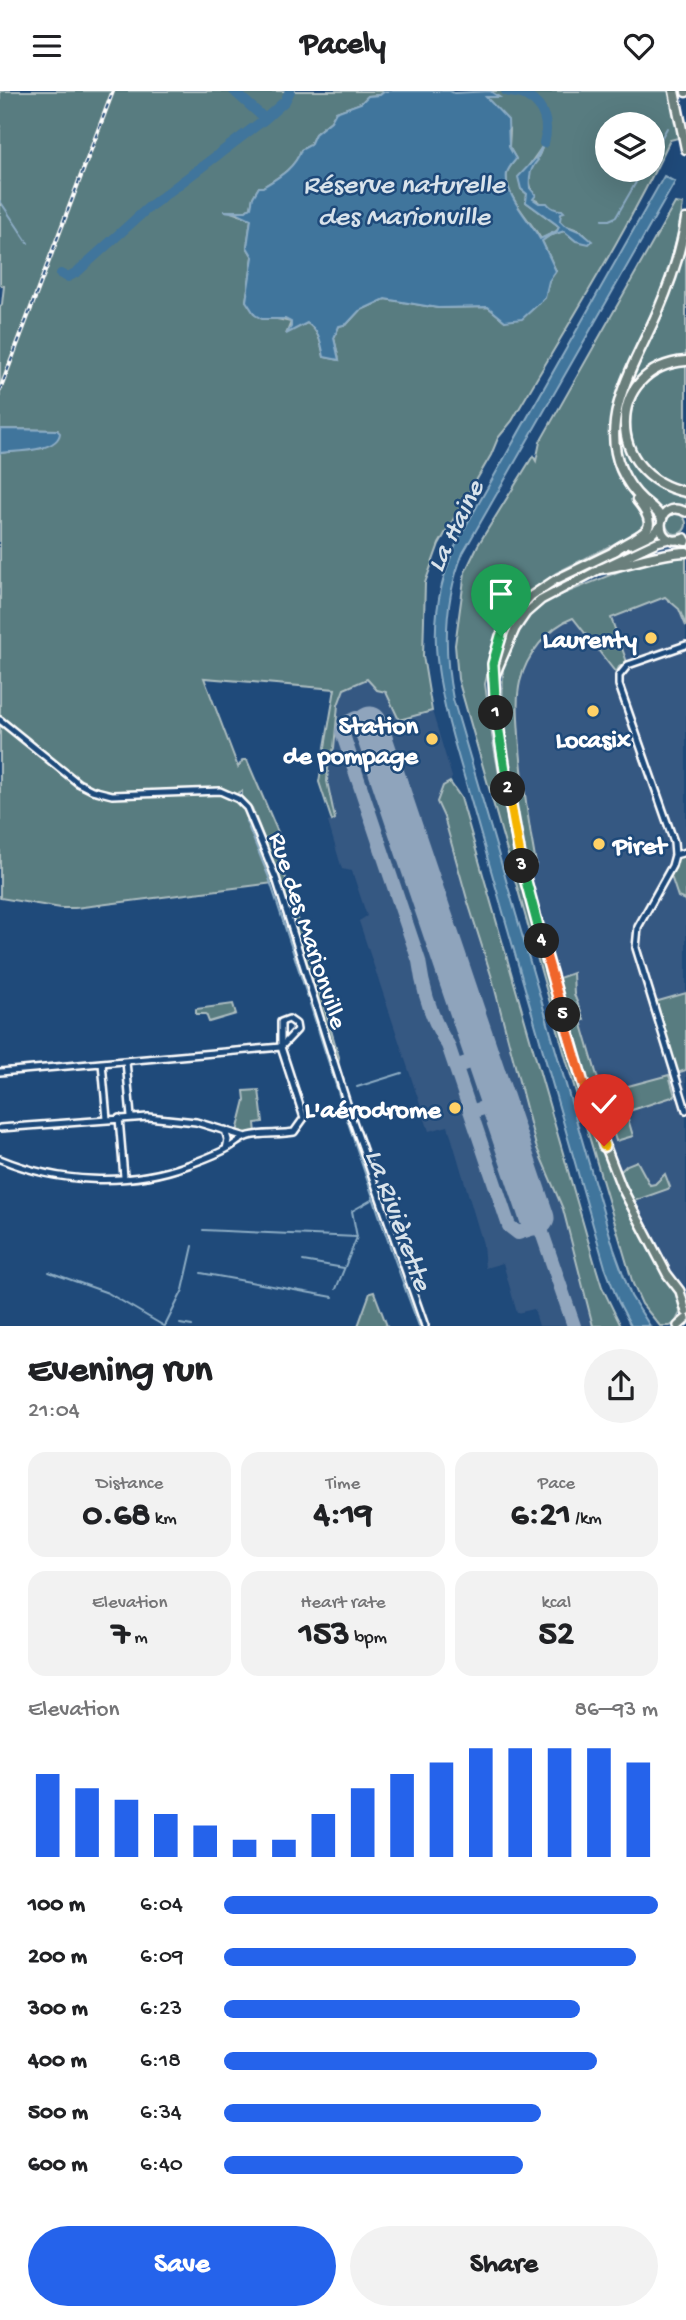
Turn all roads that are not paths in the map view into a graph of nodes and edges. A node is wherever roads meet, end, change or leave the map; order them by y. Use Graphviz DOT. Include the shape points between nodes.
graph roads {
  1 [pos="674,91"];
  2 [pos="686,149"];
  3 [pos="686,219"];
  4 [pos="686,361"];
  5 [pos="630,484"];
  6 [pos="686,492"];
  7 [pos="686,512"];
  8 [pos="661,522"];
  9 [pos="670,538"];
  10 [pos="684,539"];
  11 [pos="614,551"];
  12 [pos="686,552"];
  13 [pos="600,569"];
  14 [pos="686,645"];
  15 [pos="495,676"];
  16 [pos="0,720"];
  17 [pos="686,852"];
  18 [pos="675,855"];
  19 [pos="281,1047"];
  20 [pos="126,1061"];
  21 [pos="102,1063"];
  22 [pos="0,1072"];
  23 [pos="686,1110"];
  24 [pos="119,1118"];
  25 [pos="131,1118"];
  26 [pos="107,1119"];
  27 [pos="0,1128"];
  28 [pos="225,1130"];
  29 [pos="246,1137"];
  30 [pos="226,1149"];
  31 [pos="0,1159"];
  32 [pos="124,1177"];
  33 [pos="684,1301"];
  34 [pos="682,1323"];
  35 [pos="425,1326"];
  1 -- 2 [label="highway"];
  3 -- 5 [label="highway" via="672,277 617,410 615,449"];
  4 -- 6 [label="highway" via="664,366 643,379 628,404 624,427 629,449 642,470 660,483"];
  5 -- 8 [label="highway" via="656,510"];
  5 -- 11 [label="highway" via="650,525"];
  7 -- 8 [label="main road" via="673,509"];
  8 -- 9 [label="main road"];
  8 -- 11 [label="main road" via="652,534"];
  9 -- 10 [label="main road"];
  9 -- 13 [label="main road"];
  11 -- 15 [label="main road" via="555,580 522,604 498,645"];
  12 -- 13 [label="highway"];
  13 -- 15 [label="main road" via="547,596 526,613 510,637"];
  14 -- 18 [label="street" via="628,665 619,675"];
  15 -- 33 [label="main road" via="498,726 520,859 587,1098 630,1206"];
  16 -- 35 [label="street, Rue des Marionville" via="92,790 112,795 220,791 247,809 276,878 349,1110"];
  17 -- 18 [label="street"];
  18 -- 23 [label="street" via="639,927 636,948"];
  19 -- 19 [label="street" via="281,1022 289,1019 297,1030"];
  19 -- 20 [label="street"];
  19 -- 29 [label="street" via="304,1118 292,1133"];
  20 -- 21 [label="street"];
  20 -- 25 [label="street"];
  21 -- 22 [label="street"];
  21 -- 26 [label="street"];
  24 -- 25 [label="street"];
  24 -- 26 [label="street"];
  24 -- 32 [label="street"];
  25 -- 28 [label="street" via="196,1122"];
  26 -- 27 [label="street"];
  28 -- 29 [label="street"];
  28 -- 30 [label="street"];
  29 -- 30 [label="street"];
  30 -- 32 [label="street" via="177,1168"];
  31 -- 32 [label="street" via="57,1177"];
  33 -- 34 [label="main road"];
}
